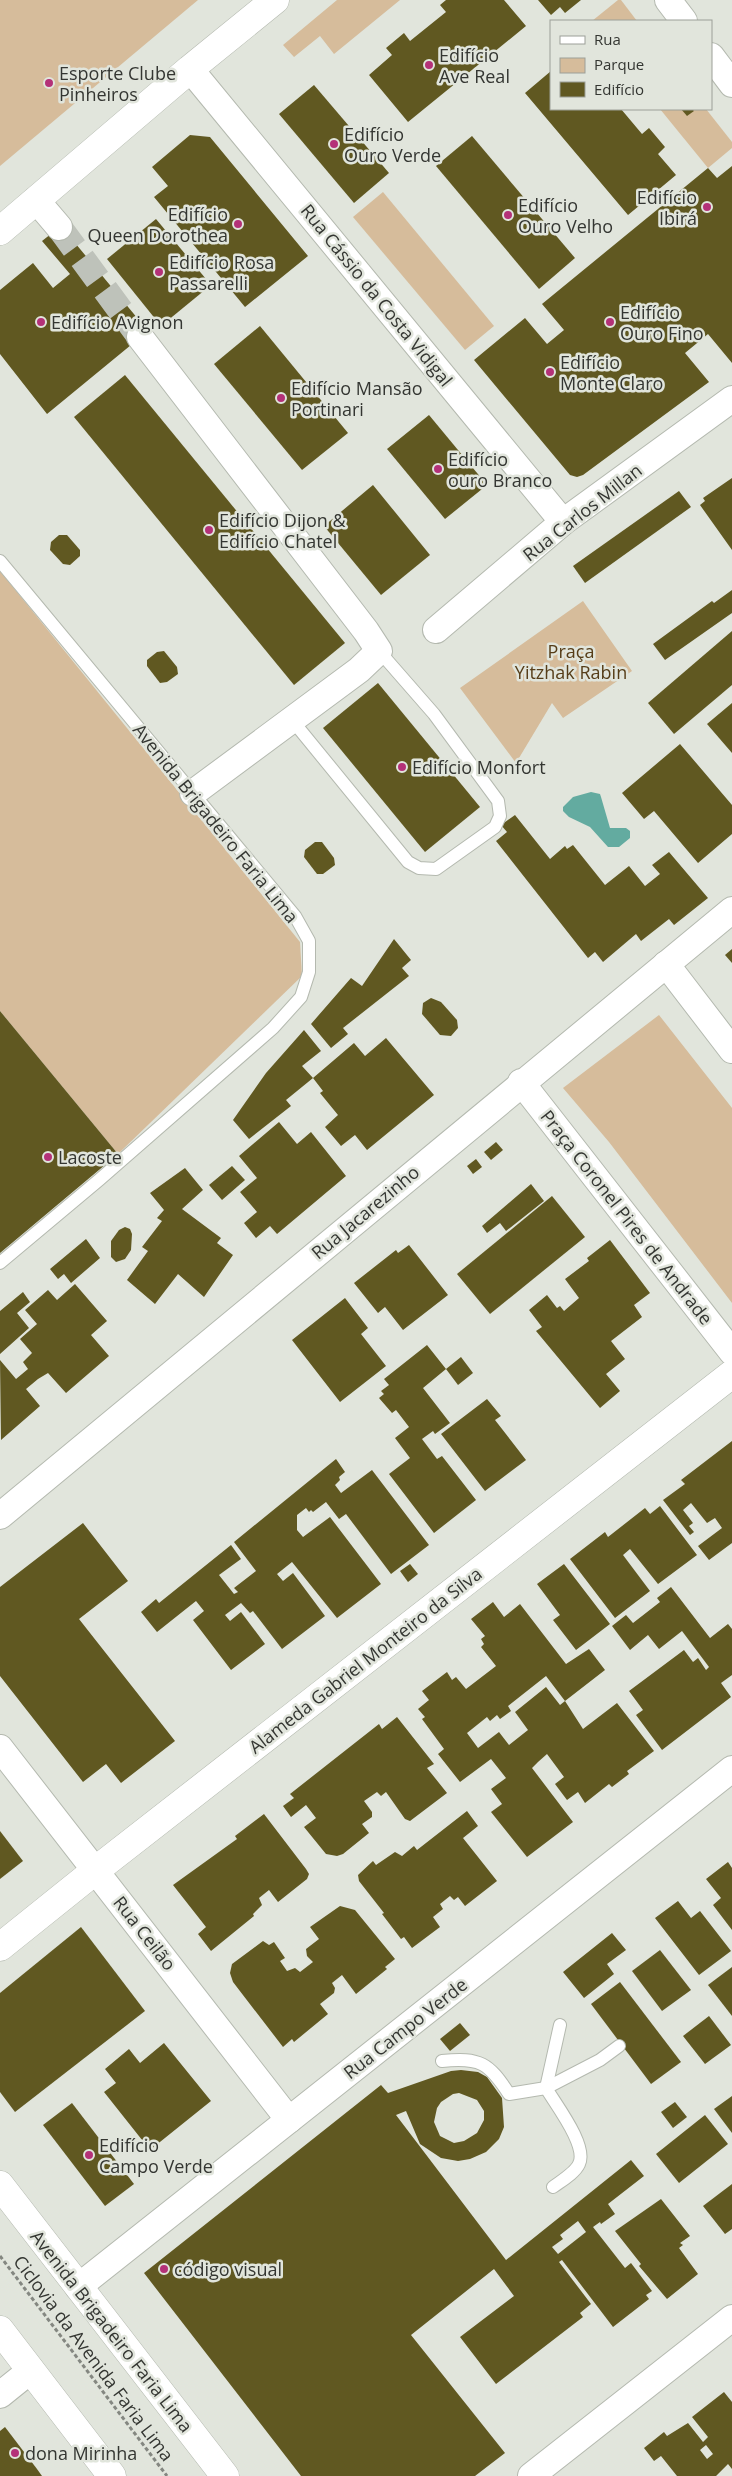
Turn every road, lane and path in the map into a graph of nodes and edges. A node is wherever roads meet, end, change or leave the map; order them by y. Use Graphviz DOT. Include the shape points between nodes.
graph roads {
  1 [pos="275,0"];
  2 [pos="668,0"];
  3 [pos="683,20"];
  4 [pos="712,57"];
  5 [pos="190,68"];
  6 [pos="732,84"];
  7 [pos="36,200"];
  8 [pos="59,228"];
  9 [pos="0,231"];
  10 [pos="140,337"];
  11 [pos="732,399"];
  12 [pos="563,522"];
  13 [pos="0,561"];
  14 [pos="436,630"];
  15 [pos="379,651"];
  16 [pos="292,720"];
  17 [pos="193,793"];
  18 [pos="732,910"];
  19 [pos="666,964"];
  20 [pos="732,1050"];
  21 [pos="521,1082"];
  22 [pos="0,1263"];
  23 [pos="732,1352"];
  24 [pos="732,1374"];
  25 [pos="0,1516"];
  26 [pos="0,1748"];
  27 [pos="732,1768"];
  28 [pos="96,1870"];
  29 [pos="0,1947"];
  30 [pos="560,2025"];
  31 [pos="619,2046"];
  32 [pos="442,2061"];
  33 [pos="546,2088"];
  34 [pos="289,2120"];
  35 [pos="0,2185"];
  36 [pos="553,2188"];
  37 [pos="0,2212"];
  38 [pos="36,2233"];
  39 [pos="0,2256"];
  40 [pos="78,2287"];
  41 [pos="732,2318"];
  42 [pos="0,2330"];
  43 [pos="31,2370"];
  44 [pos="0,2395"];
  45 [pos="112,2476"];
  46 [pos="167,2476"];
  47 [pos="225,2476"];
  48 [pos="531,2476"];
  1 -- 5 [label="main road"];
  2 -- 3 [label="street"];
  4 -- 6 [label="street"];
  5 -- 7 [label="main road"];
  5 -- 12 [label="street, Rua Cássio da Costa Vidigal"];
  7 -- 8 [label="street"];
  7 -- 9 [label="main road"];
  10 -- 15 [label="street"];
  11 -- 12 [label="street, Rua Carlos Millan"];
  12 -- 14 [label="street, Rua Carlos Millan"];
  13 -- 17 [label="lane, Avenida Brigadeiro Faria Lima"];
  15 -- 16 [label="street"];
  15 -- 16 [label="lane" via="434,714 498,801 500,816 495,827 436,869 419,868 408,862"];
  16 -- 17 [label="street"];
  17 -- 22 [label="lane, Avenida Brigadeiro Faria Lima" via="295,916 309,941 309,972 301,997 273,1028"];
  18 -- 19 [label="street, Rua Jacarezinho"];
  19 -- 20 [label="street"];
  19 -- 21 [label="street, Rua Jacarezinho"];
  21 -- 23 [label="street, Praça Coronel Pires de Andrade"];
  21 -- 25 [label="street, Rua Jacarezinho"];
  24 -- 28 [label="main road, Alameda Gabriel Monteiro da Silva"];
  26 -- 28 [label="street, Rua Ceilão"];
  27 -- 34 [label="street, Rua Campo Verde"];
  28 -- 29 [label="main road, Alameda Gabriel Monteiro da Silva"];
  28 -- 34 [label="street, Rua Ceilão"];
  30 -- 33 [label="lane"];
  31 -- 33 [label="lane" via="600,2060"];
  32 -- 33 [label="lane" via="479,2061 496,2074 509,2094"];
  33 -- 36 [label="lane" via="582,2154 578,2166"];
  34 -- 40 [label="street, Rua Campo Verde"];
  35 -- 38 [label="main road, Avenida Brigadeiro Faria Lima"];
  37 -- 38 [label="main road" via="12,2227"];
  38 -- 40 [label="main road, Avenida Brigadeiro Faria Lima"];
  39 -- 46 [label="path, Ciclovia da Avenida Faria Lima"];
  40 -- 47 [label="main road, Avenida Brigadeiro Faria Lima"];
  41 -- 48 [label="street"];
  42 -- 43 [label="main road"];
  43 -- 44 [label="street"];
  43 -- 45 [label="main road"];
}
